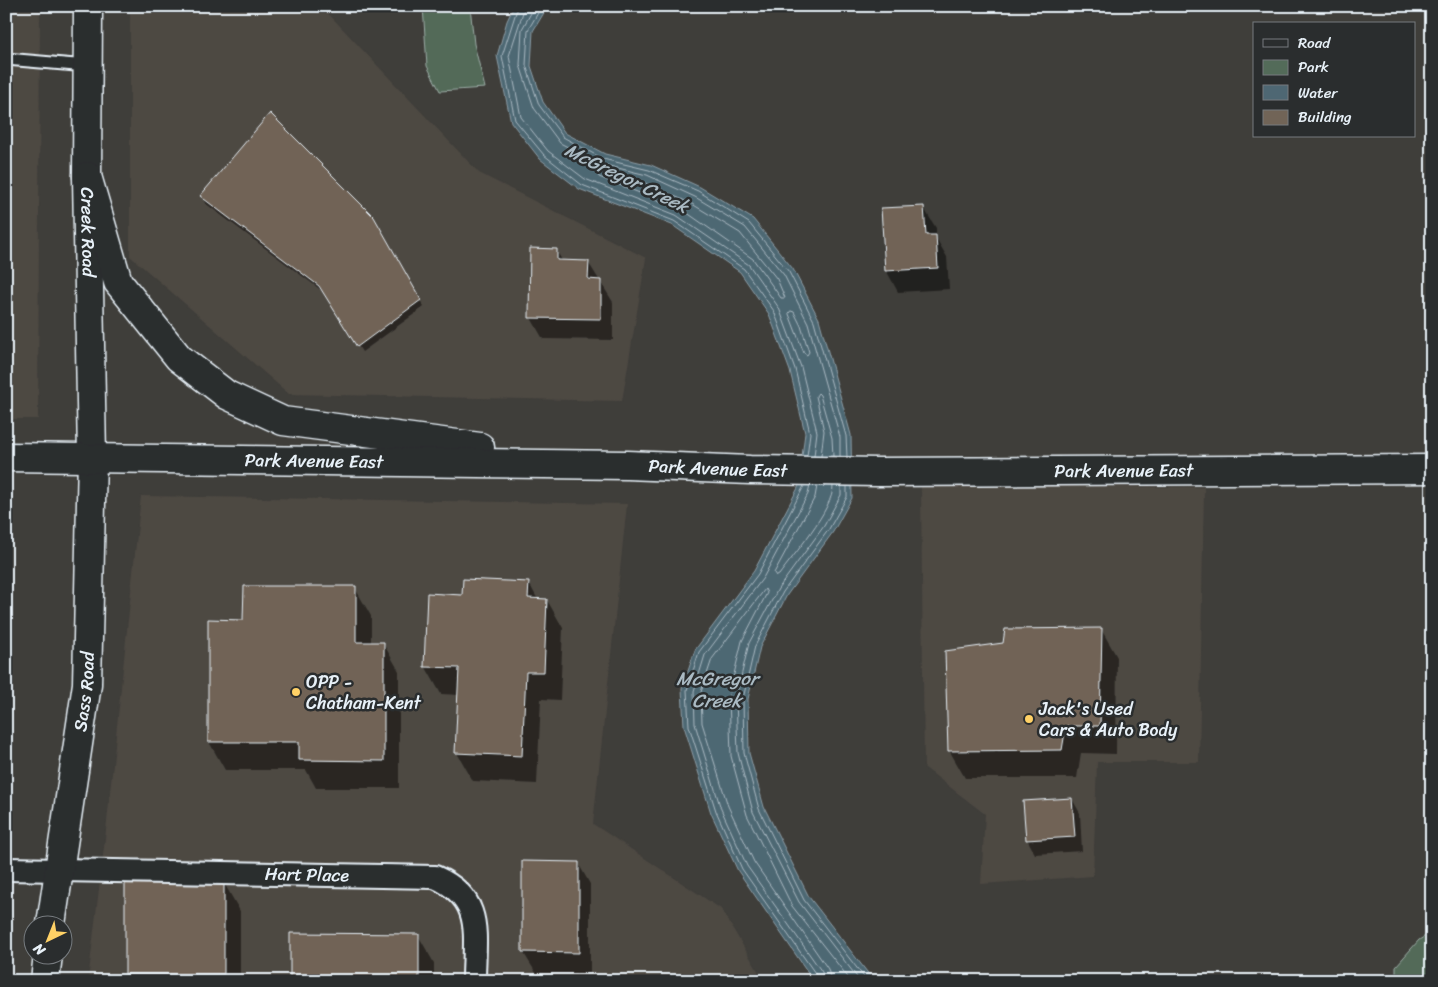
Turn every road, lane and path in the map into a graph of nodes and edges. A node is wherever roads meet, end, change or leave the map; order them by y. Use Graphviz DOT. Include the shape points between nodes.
graph roads {
  1 [pos="88,6"];
  2 [pos="6,59"];
  3 [pos="87,66"];
  4 [pos="87,176"];
  5 [pos="6,457"];
  6 [pos="92,457"];
  7 [pos="628,464"];
  8 [pos="1432,469"];
  9 [pos="6,869"];
  10 [pos="58,869"];
  11 [pos="52,914"];
  12 [pos="47,964"];
  13 [pos="44,981"];
  14 [pos="474,981"];
  1 -- 3 [label="main road, Creek Road"];
  2 -- 3 [label="lane"];
  3 -- 4 [label="main road, Creek Road"];
  4 -- 6 [label="main road, Creek Road"];
  4 -- 7 [label="main road" via="118,282 178,358 227,395 283,421"];
  5 -- 6 [label="main road, Park Avenue East"];
  6 -- 7 [label="main road, Park Avenue East"];
  6 -- 10 [label="main road, Sass Road" via="87,684"];
  7 -- 8 [label="main road, Park Avenue East" via="878,472"];
  9 -- 10 [label="street, Hart Place"];
  10 -- 11 [label="main road, Sass Road"];
  10 -- 14 [label="street, Hart Place" via="435,877 452,886 471,907"];
  12 -- 13 [label="main road"];
}
